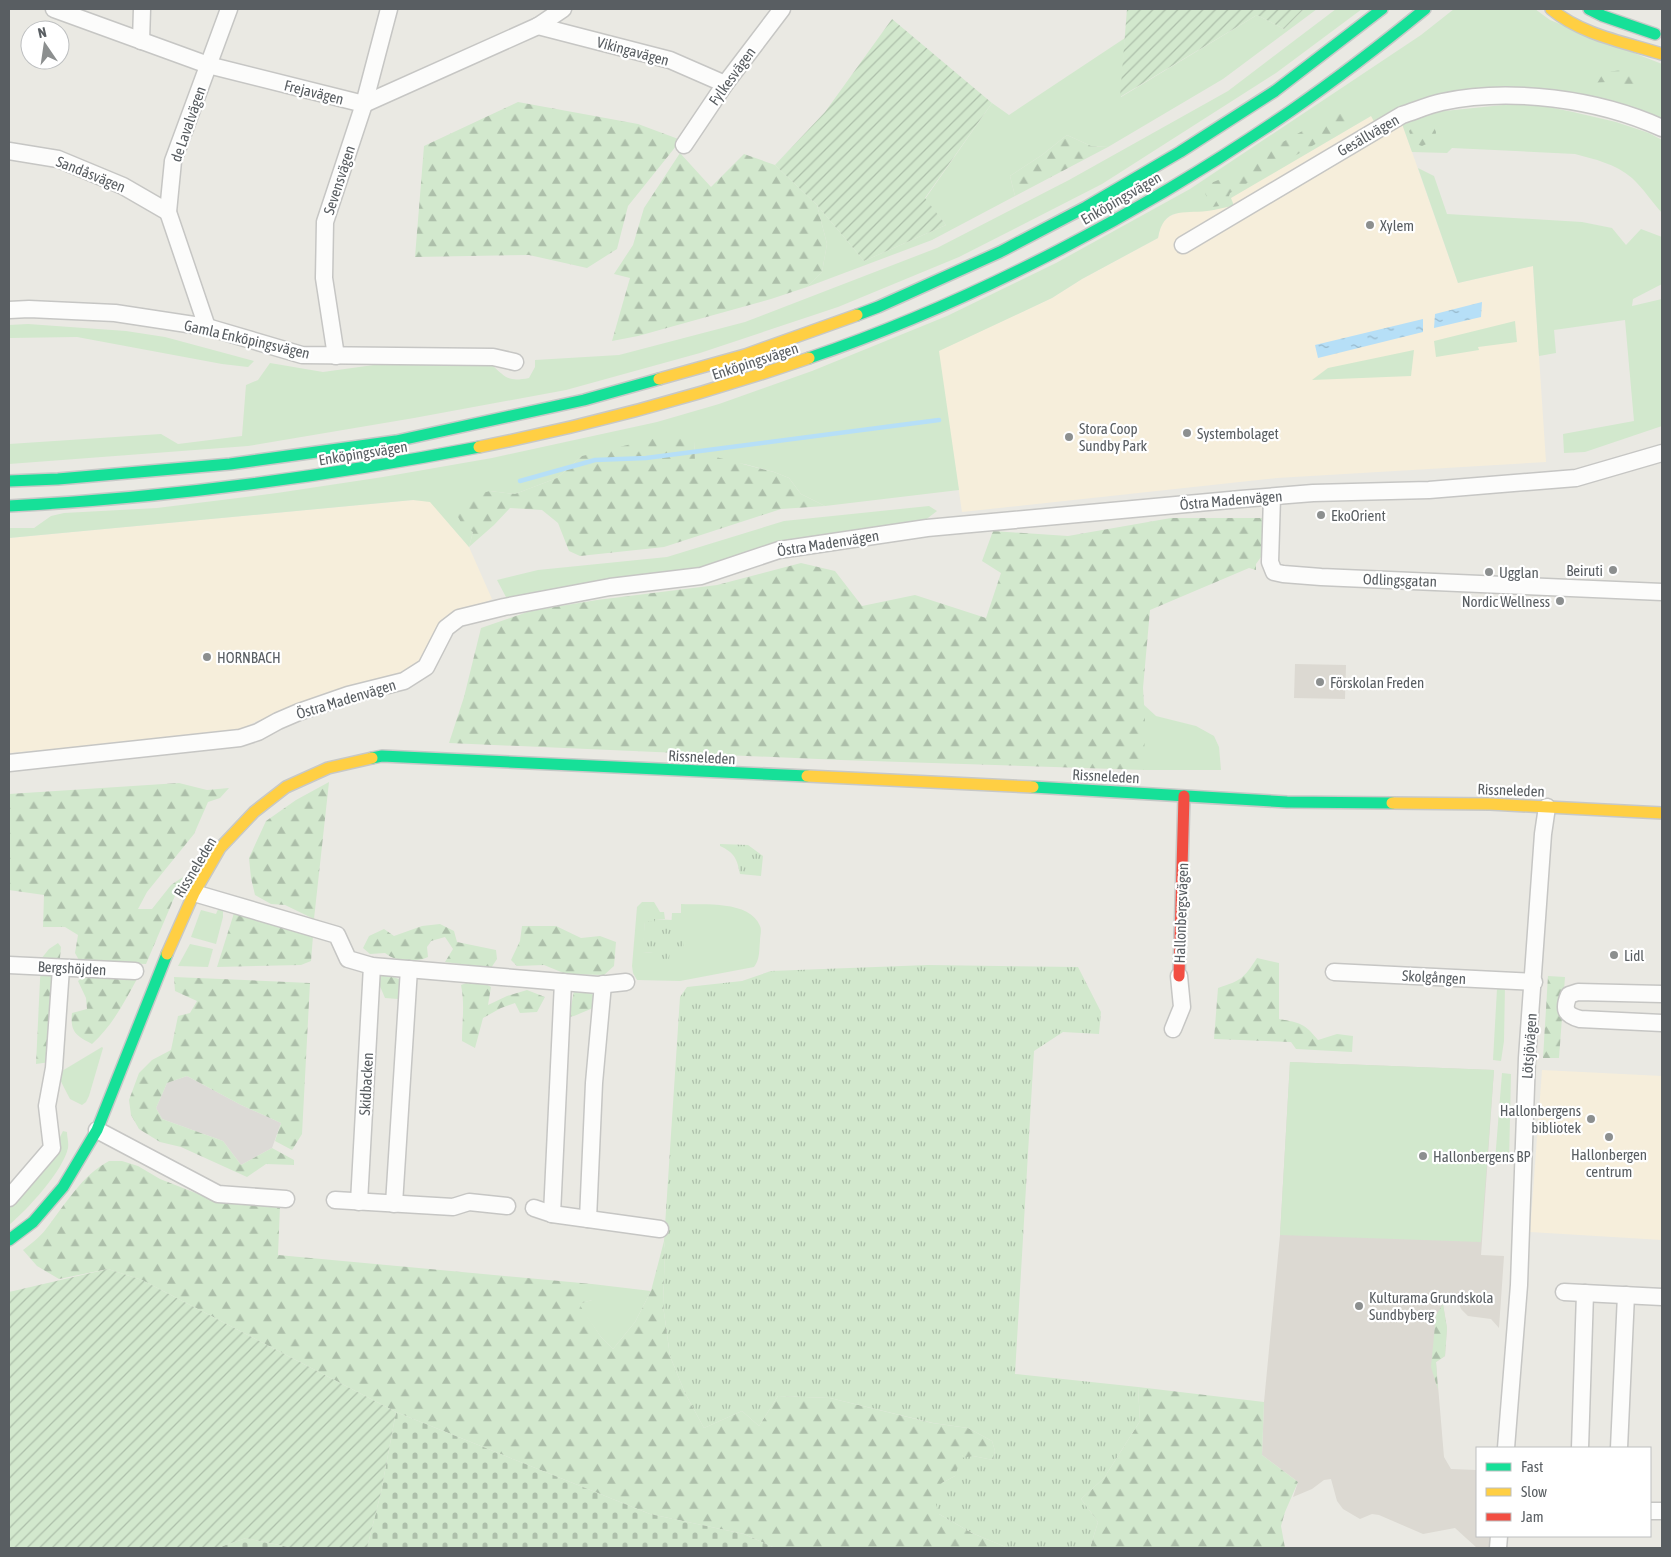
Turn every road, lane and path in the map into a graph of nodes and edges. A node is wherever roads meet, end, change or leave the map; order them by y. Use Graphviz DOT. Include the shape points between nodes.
graph roads {
  1 [pos="54,9"];
  2 [pos="142,9"];
  3 [pos="229,9"];
  4 [pos="389,9"];
  5 [pos="563,9"];
  6 [pos="782,9"];
  7 [pos="1382,9"];
  8 [pos="1425,9"];
  9 [pos="1551,9"];
  10 [pos="1589,9"];
  11 [pos="538,26"];
  12 [pos="1662,37"];
  13 [pos="141,41"];
  14 [pos="1662,54"];
  15 [pos="208,66"];
  16 [pos="725,84"];
  17 [pos="364,104"];
  18 [pos="1662,128"];
  19 [pos="684,145"];
  20 [pos="9,151"];
  21 [pos="168,212"];
  22 [pos="1183,246"];
  23 [pos="9,310"];
  24 [pos="207,327"];
  25 [pos="336,356"];
  26 [pos="515,362"];
  27 [pos="1662,453"];
  28 [pos="9,481"];
  29 [pos="1272,497"];
  30 [pos="9,506"];
  31 [pos="1662,592"];
  32 [pos="9,763"];
  33 [pos="1184,796"];
  34 [pos="1547,807"];
  35 [pos="1662,812"];
  36 [pos="194,892"];
  37 [pos="9,965"];
  38 [pos="372,966"];
  39 [pos="61,968"];
  40 [pos="409,969"];
  41 [pos="135,971"];
  42 [pos="1334,972"];
  43 [pos="1179,976"];
  44 [pos="563,982"];
  45 [pos="626,982"];
  46 [pos="1534,982"];
  47 [pos="603,984"];
  48 [pos="1662,994"];
  49 [pos="1662,1023"];
  50 [pos="1173,1029"];
  51 [pos="97,1130"];
  52 [pos="9,1198"];
  53 [pos="286,1199"];
  54 [pos="335,1200"];
  55 [pos="359,1202"];
  56 [pos="394,1204"];
  57 [pos="507,1206"];
  58 [pos="534,1208"];
  59 [pos="552,1214"];
  60 [pos="588,1219"];
  61 [pos="660,1229"];
  62 [pos="9,1240"];
  63 [pos="1564,1292"];
  64 [pos="1585,1293"];
  65 [pos="1626,1295"];
  66 [pos="1662,1297"];
  67 [pos="1506,1447"];
  68 [pos="1580,1447"];
  69 [pos="1619,1447"];
  1 -- 13 [label="street, Frejavägen"];
  2 -- 13 [label="street"];
  3 -- 15 [label="street, de Lavalvägen"];
  4 -- 17 [label="street, Sevensvägen"];
  5 -- 11 [label="street, Frejavägen"];
  6 -- 16 [label="street, Fylkesvägen"];
  7 -- 28 [label="main road, Enköpingsvägen" via="1275,90 1180,152 1086,207 1000,252 878,307 745,355 584,400 396,441 230,464"];
  8 -- 30 [label="main road, Enköpingsvägen" via="1302,103 1147,201 1044,257 925,313 742,382 630,414 425,458 226,488"];
  9 -- 14 [label="main road" via="1580,28"];
  10 -- 12 [label="main road"];
  11 -- 16 [label="street, Vikingavägen" via="670,60"];
  11 -- 17 [label="street, Frejavägen"];
  13 -- 15 [label="street, Frejavägen"];
  15 -- 17 [label="street, Frejavägen"];
  15 -- 21 [label="street, de Lavalvägen" via="173,161"];
  16 -- 19 [label="street, Fylkesvägen"];
  17 -- 25 [label="street, Sevensvägen" via="325,222 324,278"];
  18 -- 22 [label="street, Gesällvägen" via="1597,107 1533,96 1489,96 1442,102 1402,114"];
  20 -- 21 [label="street, Sandåsvägen" via="58,159 123,186"];
  21 -- 24 [label="street, de Lavalvägen"];
  23 -- 24 [label="street, Gamla Enköpingsvägen" via="116,313"];
  24 -- 25 [label="street, Gamla Enköpingsvägen" via="302,355"];
  25 -- 26 [label="street, Gamla Enköpingsvägen" via="493,357"];
  27 -- 29 [label="street, Östra Madenvägen" via="1576,478 1429,490"];
  29 -- 31 [label="street, Odlingsgatan" via="1270,562 1274,572 1321,577"];
  29 -- 32 [label="street, Östra Madenvägen" via="917,529 779,550 701,576 610,587 504,607 459,618 446,628 426,667 404,681 299,712 240,738"];
  33 -- 34 [label="main road, Rissneleden" via="1287,802"];
  33 -- 36 [label="main road, Rissneleden" via="382,756 328,768 286,787 254,812 220,848"];
  33 -- 43 [label="main road, Hallonbergsvägen"];
  34 -- 35 [label="main road, Rissneleden"];
  34 -- 46 [label="street, Lötsjövägen"];
  36 -- 38 [label="street" via="337,935 348,959"];
  36 -- 51 [label="main road, Rissneleden"];
  37 -- 39 [label="street, Bergshöjden"];
  38 -- 40 [label="street"];
  38 -- 55 [label="street, Skidbacken"];
  39 -- 41 [label="street, Bergshöjden"];
  39 -- 52 [label="street" via="48,1106 52,1148"];
  40 -- 44 [label="street"];
  40 -- 56 [label="street"];
  42 -- 46 [label="street, Skolgången"];
  43 -- 50 [label="street, Hallonbergsvägen" via="1182,1007"];
  44 -- 47 [label="street"];
  44 -- 59 [label="street"];
  45 -- 47 [label="street"];
  46 -- 67 [label="street, Lötsjövägen" via="1519,1285"];
  47 -- 60 [label="street" via="594,1083"];
  48 -- 49 [label="street" via="1578,992 1570,995 1566,1003 1570,1017"];
  51 -- 53 [label="street" via="218,1194"];
  51 -- 62 [label="main road, Rissneleden" via="64,1187 33,1222"];
  54 -- 55 [label="street"];
  55 -- 56 [label="street"];
  56 -- 57 [label="street" via="453,1206 470,1202"];
  58 -- 59 [label="street"];
  59 -- 60 [label="street"];
  60 -- 61 [label="street"];
  63 -- 64 [label="street"];
  64 -- 65 [label="street"];
  64 -- 68 [label="street"];
  65 -- 66 [label="street"];
  65 -- 69 [label="street"];
}
